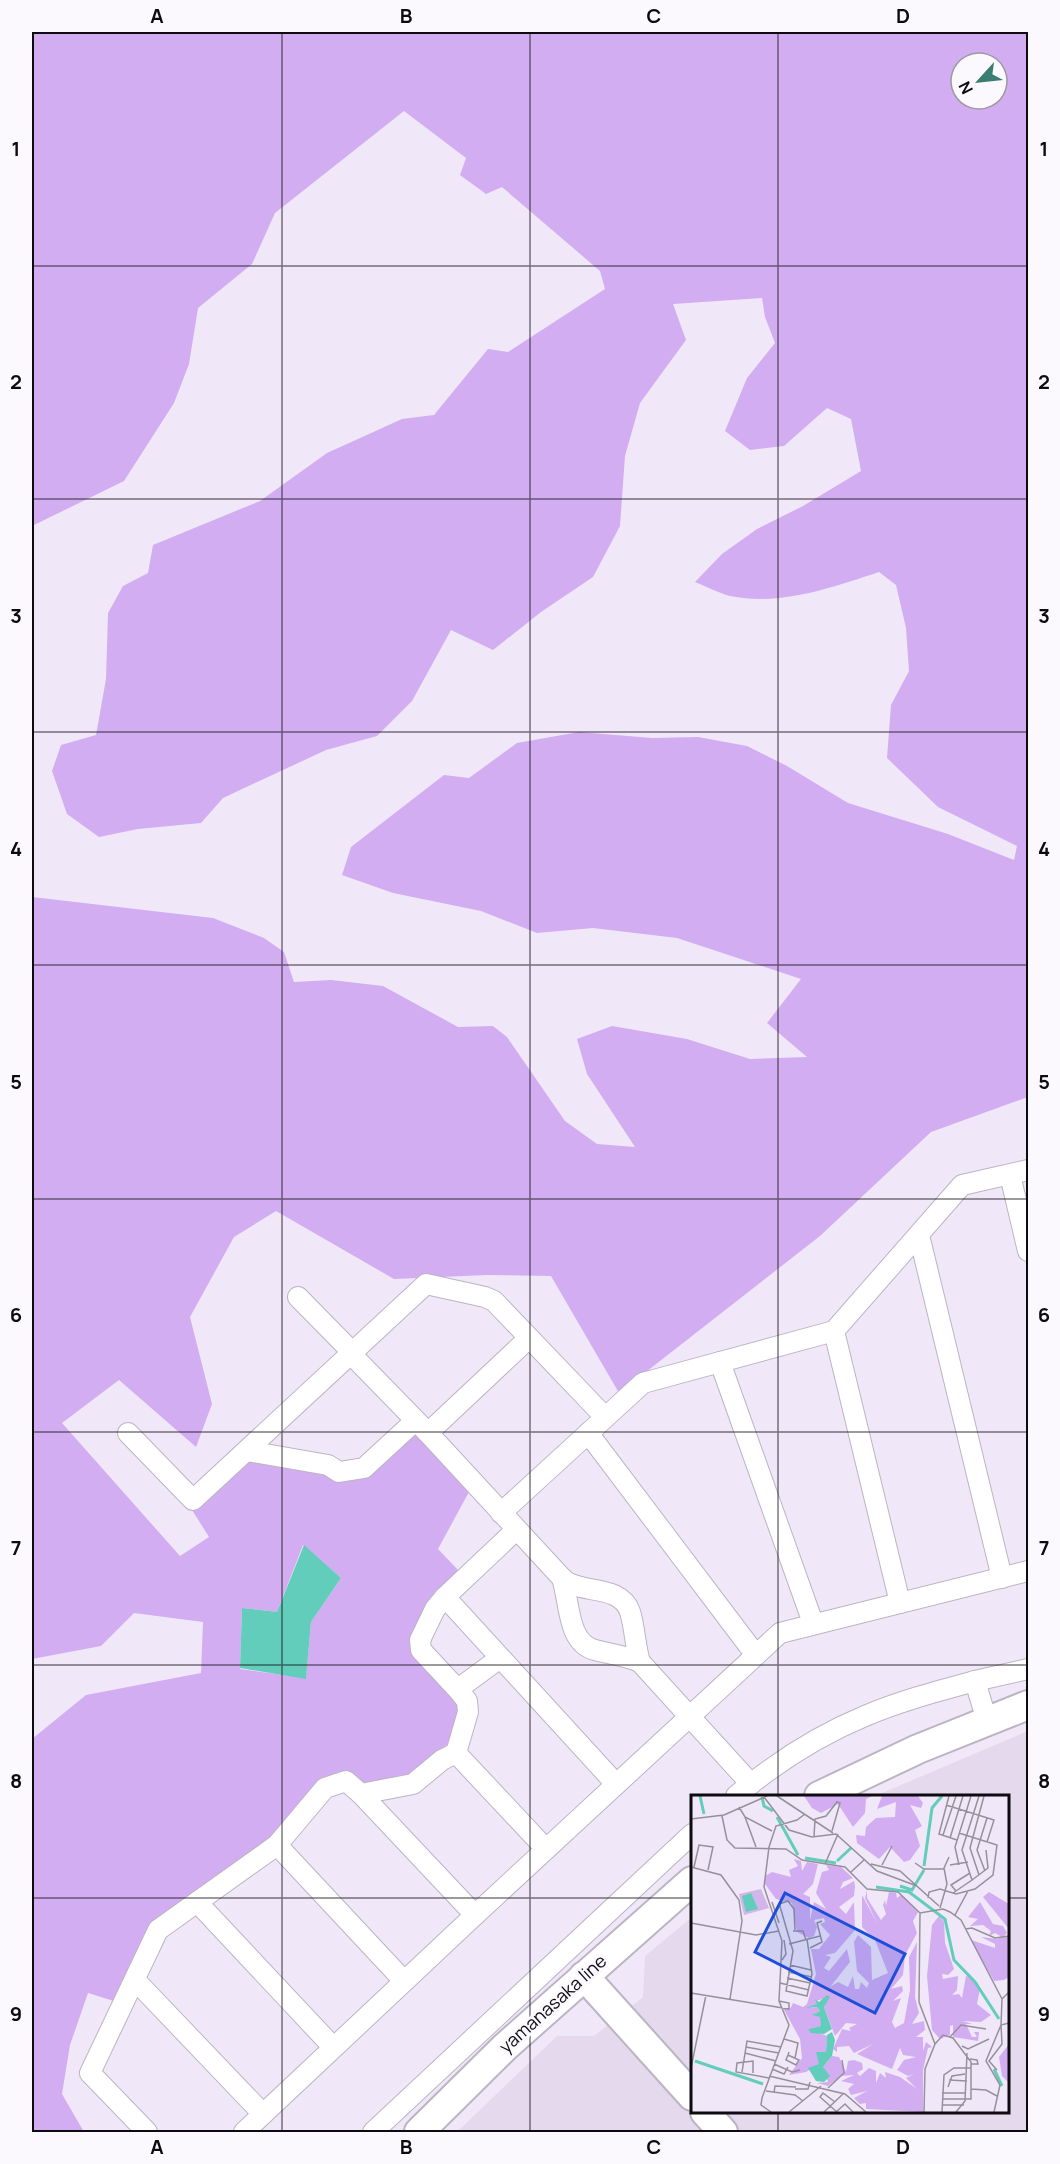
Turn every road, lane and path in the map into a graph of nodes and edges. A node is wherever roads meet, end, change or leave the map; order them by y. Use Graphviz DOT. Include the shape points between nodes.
graph roads {
  1 [pos="1019,1172"];
  2 [pos="919,1235"];
  3 [pos="1029,1251"];
  4 [pos="298,1297"];
  5 [pos="834,1331"];
  6 [pos="529,1338"];
  7 [pos="352,1353"];
  8 [pos="720,1362"];
  9 [pos="605,1417"];
  10 [pos="421,1427"];
  11 [pos="128,1433"];
  12 [pos="588,1433"];
  13 [pos="247,1451"];
  14 [pos="501,1513"];
  15 [pos="516,1530"];
  16 [pos="1029,1571"];
  17 [pos="562,1578"];
  18 [pos="1002,1578"];
  19 [pos="445,1597"];
  20 [pos="900,1603"];
  21 [pos="813,1623"];
  22 [pos="755,1654"];
  23 [pos="500,1658"];
  24 [pos="640,1662"];
  25 [pos="1029,1669"];
  26 [pos="975,1681"];
  27 [pos="458,1689"];
  28 [pos="1029,1705"];
  29 [pos="689,1717"];
  30 [pos="987,1721"];
  31 [pos="456,1753"];
  32 [pos="616,1784"];
  33 [pos="743,1790"];
  34 [pos="362,1794"];
  35 [pos="823,1795"];
  36 [pos="691,1836"];
  37 [pos="277,1845"];
  38 [pos="546,1849"];
  39 [pos="691,1883"];
  40 [pos="197,1902"];
  41 [pos="475,1915"];
  42 [pos="584,1976"];
  43 [pos="135,1980"];
  44 [pos="404,1982"];
  45 [pos="333,2047"];
  46 [pos="691,2094"];
  47 [pos="706,2113"];
  48 [pos="263,2115"];
  49 [pos="147,2133"];
  50 [pos="244,2133"];
  51 [pos="373,2133"];
  52 [pos="419,2133"];
  53 [pos="723,2133"];
  1 -- 2 [label="street" via="962,1185"];
  1 -- 3 [label="street"];
  2 -- 5 [label="street"];
  2 -- 18 [label="street"];
  4 -- 7 [label="street"];
  5 -- 8 [label="street"];
  5 -- 20 [label="street"];
  6 -- 7 [label="street" via="494,1301 426,1284"];
  6 -- 9 [label="street"];
  6 -- 10 [label="street"];
  7 -- 10 [label="street"];
  7 -- 13 [label="street"];
  8 -- 9 [label="street" via="643,1383"];
  8 -- 21 [label="street"];
  9 -- 12 [label="street"];
  10 -- 13 [label="street" via="364,1468 339,1472 328,1465"];
  10 -- 14 [label="street"];
  11 -- 13 [label="street" via="193,1500"];
  12 -- 14 [label="street"];
  12 -- 22 [label="street"];
  14 -- 15 [label="street"];
  15 -- 17 [label="street"];
  15 -- 19 [label="street"];
  16 -- 18 [label="street"];
  17 -- 24 [label="street" via="622,1600 630,1613"];
  17 -- 24 [label="street" via="580,1642 594,1650"];
  18 -- 20 [label="street"];
  19 -- 23 [label="street"];
  19 -- 27 [label="street" via="420,1640 421,1650"];
  20 -- 21 [label="street"];
  21 -- 22 [label="street" via="780,1633"];
  22 -- 29 [label="street"];
  23 -- 27 [label="street"];
  23 -- 32 [label="street"];
  24 -- 29 [label="street"];
  25 -- 26 [label="street"];
  26 -- 30 [label="street"];
  26 -- 33 [label="street" via="863,1717 803,1748"];
  27 -- 31 [label="street" via="468,1713"];
  28 -- 30 [label="main road"];
  29 -- 32 [label="street"];
  29 -- 33 [label="street"];
  30 -- 35 [label="main road"];
  31 -- 34 [label="street" via="413,1784"];
  31 -- 38 [label="street"];
  32 -- 38 [label="street"];
  34 -- 37 [label="street" via="346,1781 325,1788"];
  34 -- 41 [label="street"];
  36 -- 51 [label="street"];
  37 -- 40 [label="street"];
  37 -- 44 [label="street"];
  38 -- 41 [label="street"];
  39 -- 42 [label="main road, yamanasaka line"];
  40 -- 43 [label="street" via="158,1930"];
  40 -- 45 [label="street"];
  41 -- 44 [label="street"];
  42 -- 46 [label="main road"];
  42 -- 52 [label="main road, yamanasaka line" via="505,2047"];
  43 -- 48 [label="street"];
  43 -- 49 [label="street" via="90,2073"];
  44 -- 45 [label="street"];
  45 -- 48 [label="street"];
  47 -- 53 [label="main road"];
  48 -- 50 [label="street"];
}
